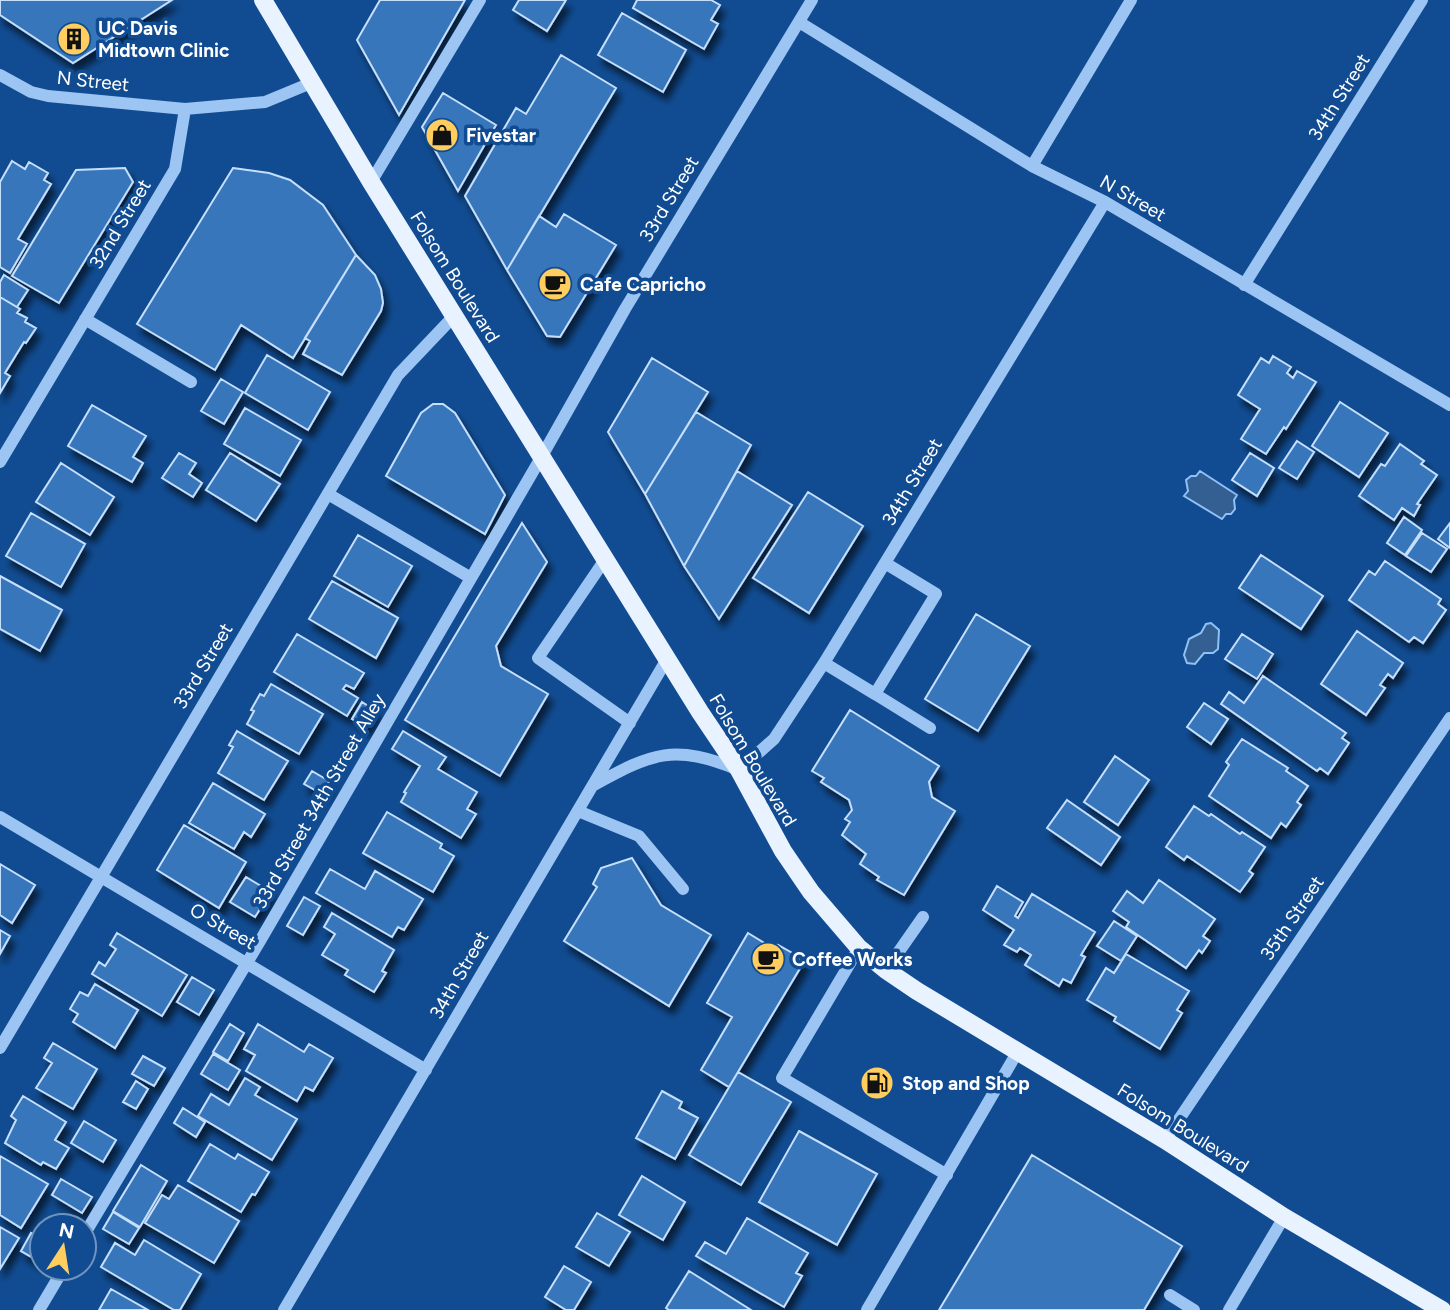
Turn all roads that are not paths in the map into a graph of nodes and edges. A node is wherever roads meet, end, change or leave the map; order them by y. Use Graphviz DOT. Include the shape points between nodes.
graph roads {
  1 [pos="263,0"];
  2 [pos="480,0"];
  3 [pos="812,0"];
  4 [pos="1131,0"];
  5 [pos="1422,0"];
  6 [pos="799,22"];
  7 [pos="0,75"];
  8 [pos="311,82"];
  9 [pos="185,109"];
  10 [pos="1032,166"];
  11 [pos="371,182"];
  12 [pos="1105,202"];
  13 [pos="1244,285"];
  14 [pos="455,315"];
  15 [pos="85,319"];
  16 [pos="191,382"];
  17 [pos="1450,405"];
  18 [pos="542,456"];
  19 [pos="1,460"];
  20 [pos="328,494"];
  21 [pos="606,558"];
  22 [pos="885,563"];
  23 [pos="471,578"];
  24 [pos="667,659"];
  25 [pos="824,663"];
  26 [pos="875,694"];
  27 [pos="1450,718"];
  28 [pos="630,723"];
  29 [pos="930,728"];
  30 [pos="739,770"];
  31 [pos="594,785"];
  32 [pos="578,811"];
  33 [pos="0,817"];
  34 [pos="101,877"];
  35 [pos="682,889"];
  36 [pos="923,917"];
  37 [pos="859,948"];
  38 [pos="247,963"];
  39 [pos="887,970"];
  40 [pos="0,1048"];
  41 [pos="1018,1051"];
  42 [pos="426,1070"];
  43 [pos="1165,1140"];
  44 [pos="947,1175"];
  45 [pos="98,1212"];
  46 [pos="1284,1217"];
  47 [pos="56,1282"];
  48 [pos="1170,1296"];
  49 [pos="39,1310"];
  50 [pos="285,1310"];
  51 [pos="867,1310"];
  52 [pos="1194,1310"];
  53 [pos="1229,1310"];
  54 [pos="1442,1310"];
  1 -- 8 [label="main road, Folsom Boulevard"];
  2 -- 11 [label="street"];
  3 -- 6 [label="street, 33rd Street"];
  4 -- 10 [label="street"];
  5 -- 13 [label="street, 34th Street"];
  6 -- 10 [label="street, N Street"];
  6 -- 18 [label="street, 33rd Street"];
  7 -- 9 [label="street, N Street" via="48,96"];
  8 -- 9 [label="street" via="265,102"];
  8 -- 11 [label="main road, Folsom Boulevard"];
  9 -- 15 [label="street, 32nd Street" via="175,169"];
  10 -- 12 [label="street, N Street"];
  11 -- 14 [label="main road, Folsom Boulevard"];
  12 -- 13 [label="street, N Street"];
  12 -- 22 [label="street, 34th Street"];
  13 -- 17 [label="street, N Street"];
  14 -- 18 [label="main road, Folsom Boulevard"];
  14 -- 20 [label="street, 33rd Street" via="398,375"];
  15 -- 16 [label="street"];
  15 -- 19 [label="street, 32nd Street"];
  18 -- 21 [label="main road, Folsom Boulevard"];
  18 -- 23 [label="street, 33rd Street 34th Street Alley"];
  20 -- 23 [label="street"];
  20 -- 34 [label="street, 33rd Street"];
  21 -- 24 [label="main road, Folsom Boulevard"];
  21 -- 28 [label="street" via="538,658"];
  22 -- 25 [label="street, 34th Street"];
  22 -- 26 [label="street" via="936,594"];
  23 -- 38 [label="street, 33rd Street 34th Street Alley"];
  24 -- 28 [label="street, 34th Street"];
  24 -- 30 [label="main road, Folsom Boulevard"];
  25 -- 26 [label="street"];
  25 -- 30 [label="street, 34th Street" via="774,739"];
  26 -- 29 [label="street"];
  27 -- 43 [label="street, 35th Street"];
  28 -- 31 [label="street, 34th Street"];
  30 -- 31 [label="street" via="706,757 673,754 640,760"];
  30 -- 37 [label="main road, Folsom Boulevard" via="783,851"];
  31 -- 32 [label="street, 34th Street"];
  32 -- 35 [label="street" via="639,836"];
  32 -- 42 [label="street, 34th Street"];
  33 -- 34 [label="street, O Street"];
  34 -- 38 [label="street, O Street"];
  34 -- 40 [label="street, 33rd Street"];
  36 -- 39 [label="street"];
  37 -- 39 [label="main road, Folsom Boulevard"];
  37 -- 44 [label="street" via="782,1077"];
  38 -- 42 [label="street, O Street"];
  38 -- 45 [label="street, 33rd Street 34th Street Alley"];
  39 -- 41 [label="main road, Folsom Boulevard"];
  41 -- 43 [label="main road, Folsom Boulevard"];
  41 -- 44 [label="street"];
  42 -- 50 [label="street, 34th Street"];
  43 -- 46 [label="main road, Folsom Boulevard"];
  44 -- 51 [label="street"];
  46 -- 53 [label="street"];
  46 -- 54 [label="main road, Folsom Boulevard"];
  47 -- 49 [label="street"];
  48 -- 52 [label="street"];
}
